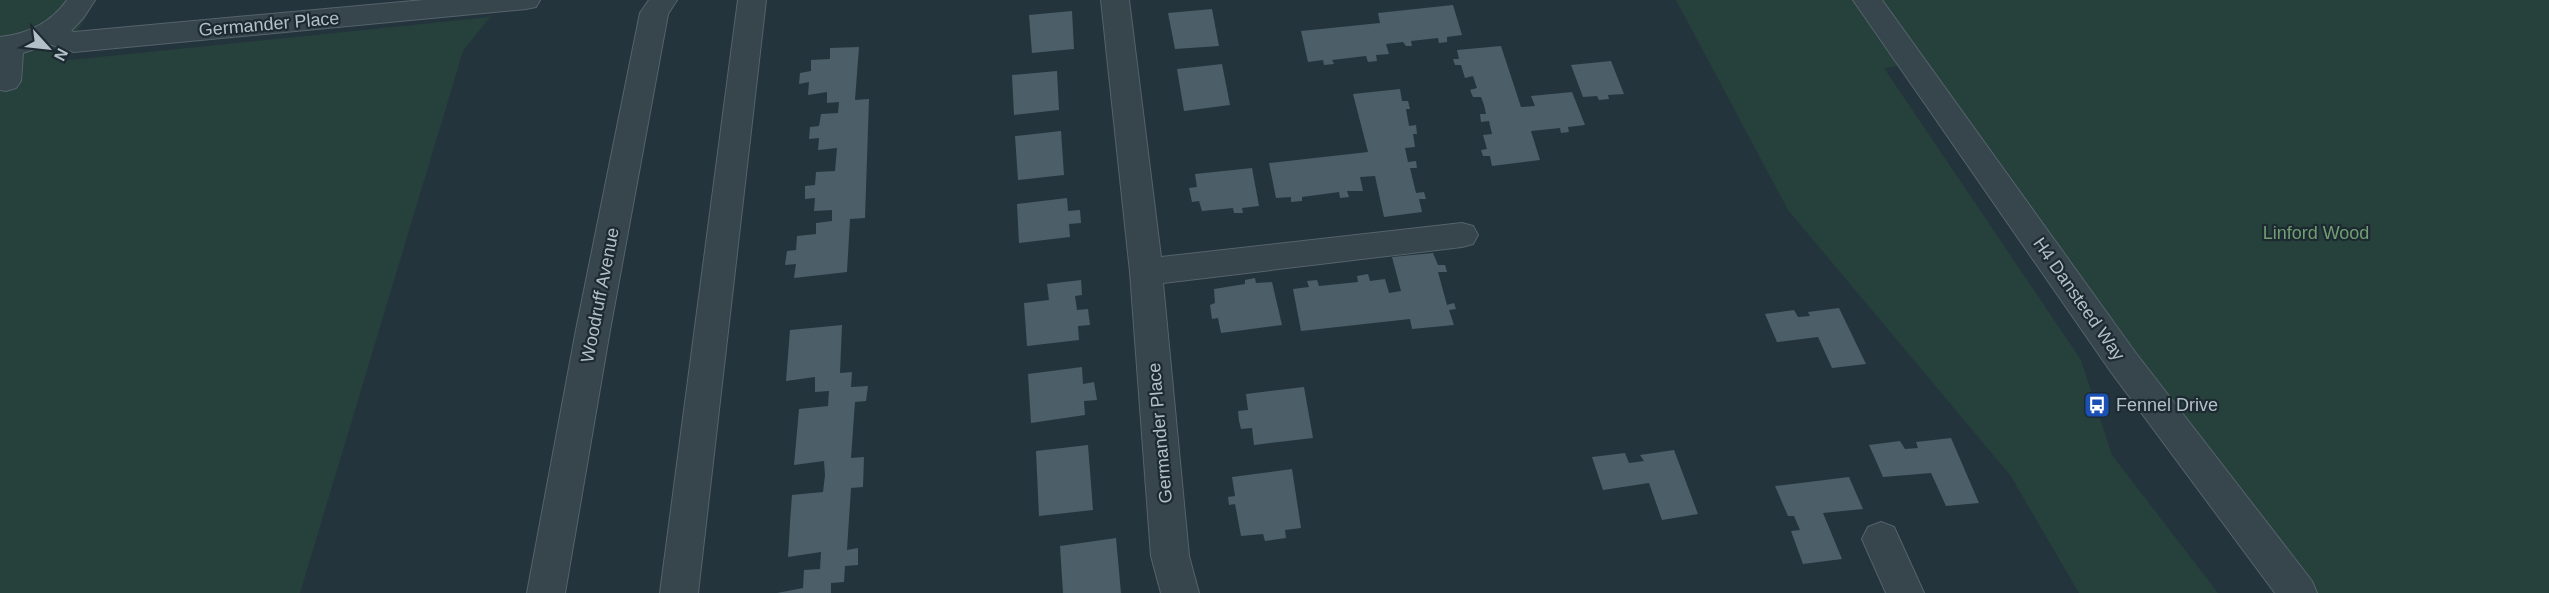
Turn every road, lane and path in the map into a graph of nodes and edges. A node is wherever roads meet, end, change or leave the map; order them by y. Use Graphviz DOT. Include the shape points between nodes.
graph roads {
  1 [pos="81,0"];
  2 [pos="526,0"];
  3 [pos="663,0"];
  4 [pos="752,0"];
  5 [pos="1115,0"];
  6 [pos="1867,0"];
  7 [pos="47,34"];
  8 [pos="4,47"];
  9 [pos="6,81"];
  10 [pos="1462,235"];
  11 [pos="1146,272"];
  12 [pos="1881,539"];
  13 [pos="546,593"];
  14 [pos="679,593"];
  15 [pos="1180,593"];
  16 [pos="1905,593"];
  17 [pos="2298,593"];
  1 -- 7 [label="street" via="72,16"];
  2 -- 7 [label="street, Germander Place" via="74,42"];
  3 -- 13 [label="street, Woodruff Avenue" via="654,14"];
  4 -- 14 [label="street"];
  5 -- 11 [label="street, Germander Place"];
  6 -- 17 [label="street, H4 Dansteed Way" via="2123,362"];
  7 -- 8 [label="street"];
  8 -- 9 [label="street"];
  10 -- 11 [label="street"];
  11 -- 15 [label="street, Germander Place" via="1170,556"];
  12 -- 16 [label="street"];
}
